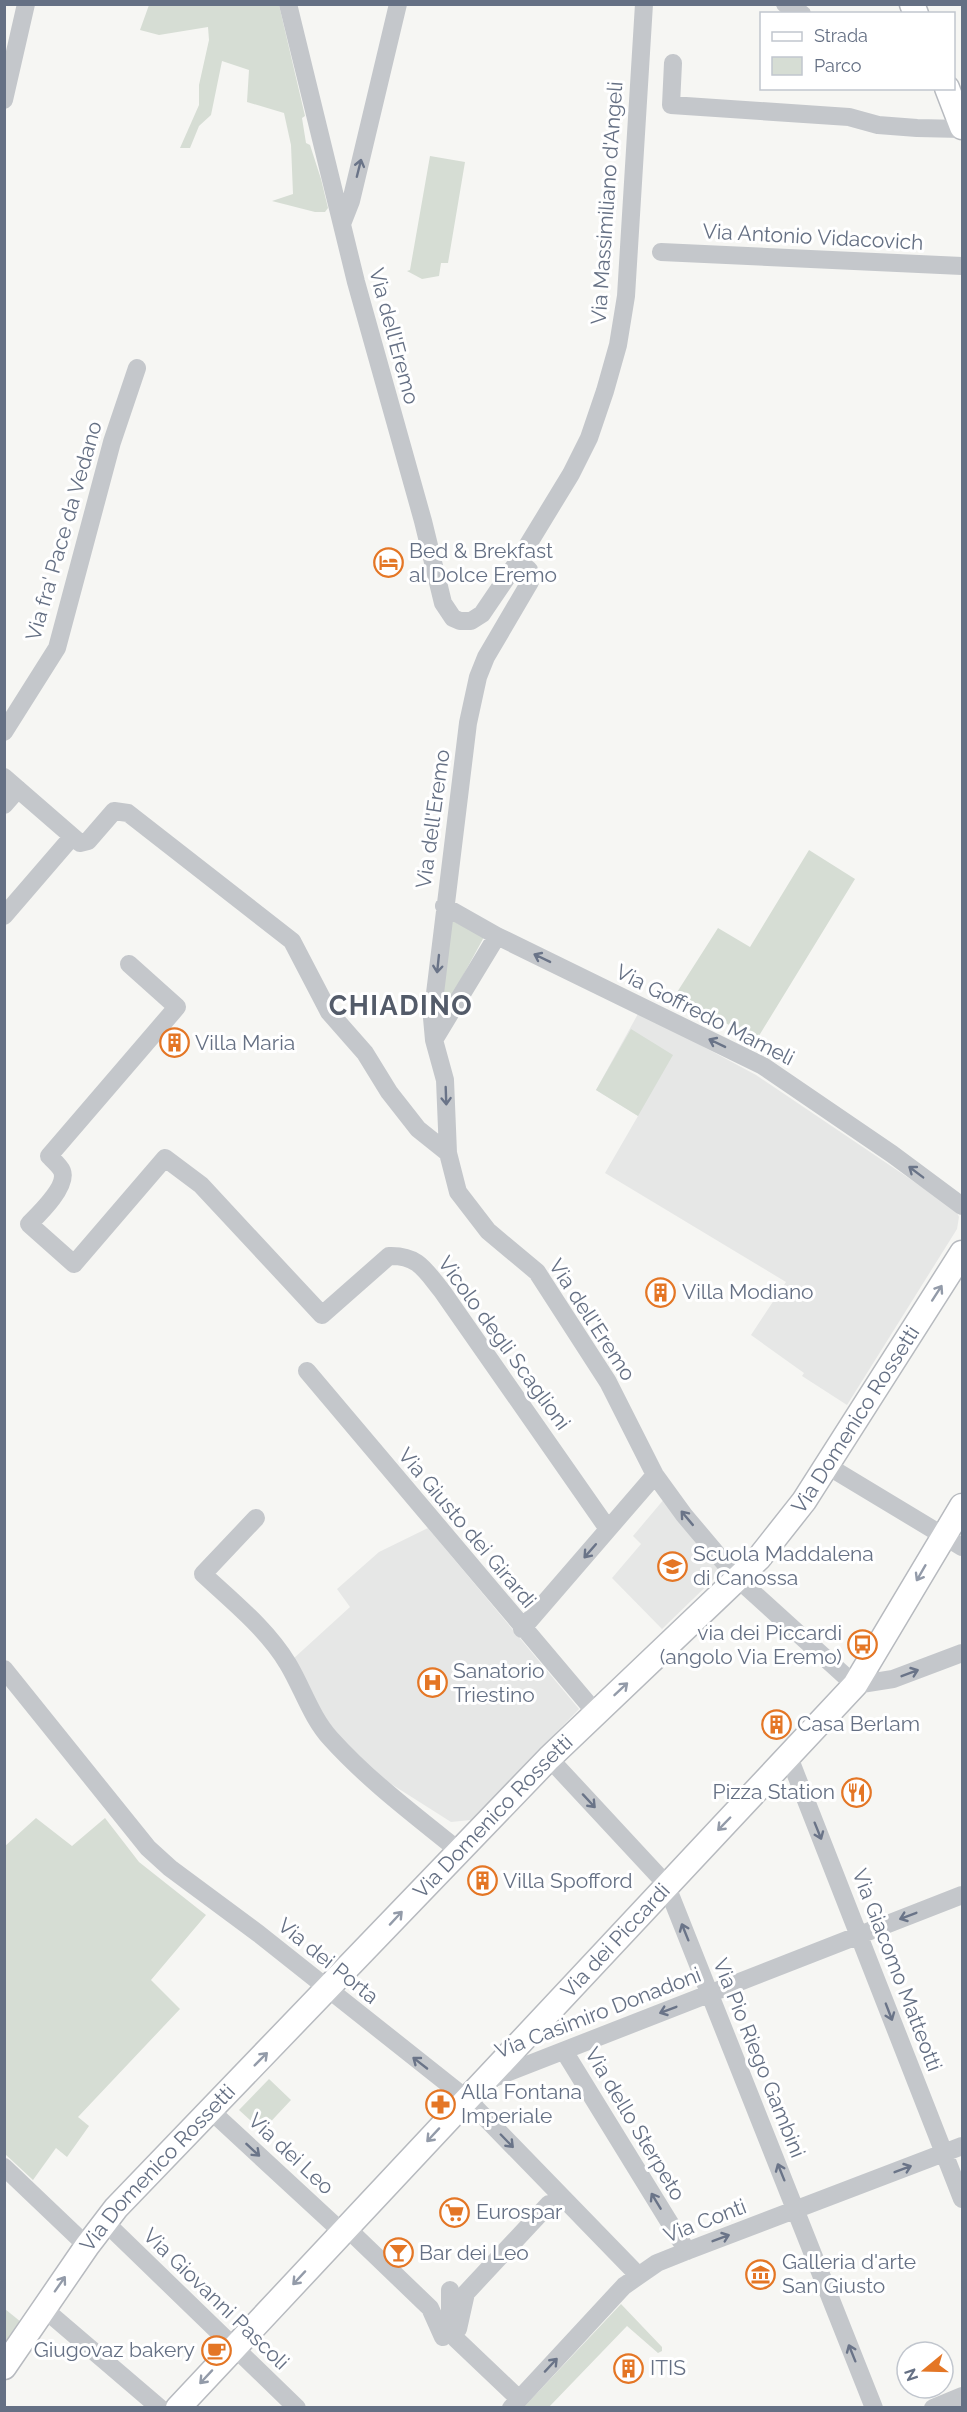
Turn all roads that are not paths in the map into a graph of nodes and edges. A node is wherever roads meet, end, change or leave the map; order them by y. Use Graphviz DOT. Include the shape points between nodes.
graph roads {
  1 [pos="27,4"];
  2 [pos="288,4"];
  3 [pos="398,4"];
  4 [pos="644,4"];
  5 [pos="785,4"];
  6 [pos="799,12"];
  7 [pos="674,63"];
  8 [pos="948,90"];
  9 [pos="4,100"];
  10 [pos="963,128"];
  11 [pos="342,224"];
  12 [pos="662,252"];
  13 [pos="963,266"];
  14 [pos="137,368"];
  15 [pos="518,561"];
  16 [pos="4,732"];
  17 [pos="11,783"];
  18 [pos="4,805"];
  19 [pos="72,837"];
  20 [pos="444,906"];
  21 [pos="4,916"];
  22 [pos="496,936"];
  23 [pos="129,964"];
  24 [pos="434,1040"];
  25 [pos="448,1153"];
  26 [pos="963,1206"];
  27 [pos="963,1252"];
  28 [pos="307,1371"];
  29 [pos="826,1465"];
  30 [pos="655,1475"];
  31 [pos="963,1506"];
  32 [pos="256,1518"];
  33 [pos="608,1529"];
  34 [pos="953,1541"];
  35 [pos="738,1579"];
  36 [pos="522,1629"];
  37 [pos="963,1653"];
  38 [pos="4,1669"];
  39 [pos="855,1685"];
  40 [pos="595,1712"];
  41 [pos="789,1757"];
  42 [pos="549,1758"];
  43 [pos="459,1851"];
  44 [pos="666,1884"];
  45 [pos="963,1895"];
  46 [pos="859,1935"];
  47 [pos="328,1990"];
  48 [pos="710,1994"];
  49 [pos="564,2051"];
  50 [pos="484,2082"];
  51 [pos="466,2099"];
  52 [pos="210,2110"];
  53 [pos="963,2146"];
  54 [pos="945,2153"];
  55 [pos="4,2167"];
  56 [pos="548,2199"];
  57 [pos="963,2199"];
  58 [pos="796,2210"];
  59 [pos="105,2222"];
  60 [pos="348,2233"];
  61 [pos="87,2246"];
  62 [pos="687,2251"];
  63 [pos="638,2274"];
  64 [pos="450,2290"];
  65 [pos="43,2308"];
  66 [pos="235,2348"];
  67 [pos="4,2367"];
  68 [pos="963,2396"];
  69 [pos="515,2403"];
  70 [pos="160,2408"];
  71 [pos="178,2408"];
  72 [pos="297,2408"];
  73 [pos="874,2408"];
  74 [pos="933,2408"];
  1 -- 9 [label="street"];
  2 -- 11 [label="street, Via dell'Eremo"];
  11 -- 3 [label="street, one-way" via="351,201"];
  4 -- 15 [label="street, Via Massimiliano d'Angeli" via="626,296 618,345 589,438 572,474"];
  5 -- 6 [label="street"];
  7 -- 10 [label="street" via="671,105 849,117 917,128"];
  8 -- 10 [label="main road"];
  11 -- 15 [label="street, Via dell'Eremo" via="447,611 460,621 471,621 482,614"];
  12 -- 13 [label="street, Via Antonio Vidacovich"];
  14 -- 16 [label="street, Via fra' Pace da Vedano" via="112,442 57,648"];
  15 -- 20 [label="street, Via dell'Eremo" via="529,570 530,582 478,678 468,723"];
  17 -- 18 [label="street"];
  17 -- 19 [label="street"];
  19 -- 21 [label="street"];
  19 -- 25 [label="street" via="84,843 114,810 128,813 292,941 329,1012 365,1053 418,1129"];
  20 -- 22 [label="street, Via Goffredo Mameli"];
  20 -- 24 [label="street, Via dell'Eremo, one-way" via="432,1018"];
  22 -- 24 [label="street"];
  26 -- 22 [label="street, Via Goffredo Mameli, one-way" via="763,1066"];
  23 -- 33 [label="street, Vicolo degli Scaglioni" via="177,1007 49,1156 62,1171 63,1180 30,1224 74,1264 165,1158 201,1185 322,1316 388,1256 405,1255 420,1263 442,1291"];
  24 -- 25 [label="street, Via dell'Eremo, one-way" via="445,1080"];
  25 -- 30 [label="street, Via dell'Eremo" via="458,1191 488,1231 537,1272 608,1382"];
  29 -- 27 [label="main road, Via Domenico Rossetti, one-way"];
  28 -- 36 [label="street, Via Giusto dei Girardi"];
  29 -- 34 [label="street"];
  29 -- 35 [label="main road, Via Domenico Rossetti" via="779,1535"];
  30 -- 33 [label="street"];
  35 -- 30 [label="street, Via dell'Eremo, one-way"];
  31 -- 34 [label="main road, Via dei Piccardi"];
  32 -- 43 [label="street" via="203,1574 264,1631 288,1664 312,1713 330,1738 388,1793"];
  33 -- 36 [label="street, one-way"];
  34 -- 39 [label="main road, Via dei Piccardi, one-way"];
  35 -- 39 [label="street, Via dell'Eremo"];
  40 -- 35 [label="main road, Via Domenico Rossetti, one-way"];
  36 -- 40 [label="street, Via Giusto dei Girardi"];
  39 -- 37 [label="street, one-way" via="893,1679"];
  38 -- 47 [label="street, Via dei Porta" via="148,1848"];
  39 -- 41 [label="main road, Via dei Piccardi"];
  40 -- 42 [label="main road, Via Domenico Rossetti"];
  41 -- 44 [label="main road, Via dei Piccardi, one-way"];
  41 -- 46 [label="street, Via Giacomo Matteotti, one-way"];
  42 -- 43 [label="main road, Via Domenico Rossetti"];
  42 -- 44 [label="street, Via Pio Riego Gambini, one-way"];
  47 -- 43 [label="main road, Via Domenico Rossetti, one-way"];
  48 -- 44 [label="street, Via Pio Riego Gambini, one-way"];
  44 -- 50 [label="main road, Via dei Piccardi"];
  45 -- 46 [label="street, Via Casimiro Donadoni, one-way"];
  46 -- 48 [label="street, Via Casimiro Donadoni"];
  46 -- 54 [label="street, Via Giacomo Matteotti, one-way"];
  51 -- 47 [label="street, Via dei Porta, one-way"];
  52 -- 47 [label="main road, Via Domenico Rossetti, one-way"];
  48 -- 49 [label="street, Via Casimiro Donadoni, one-way"];
  58 -- 48 [label="street, Via Pio Riego Gambini, one-way"];
  49 -- 50 [label="street, Via Casimiro Donadoni"];
  62 -- 49 [label="street, Via dello Sterpeto, one-way"];
  50 -- 51 [label="main road, Via dei Piccardi"];
  51 -- 56 [label="street, Via dei Porta, one-way"];
  51 -- 60 [label="main road, Via dei Piccardi, one-way"];
  52 -- 59 [label="main road, Via Domenico Rossetti"];
  52 -- 60 [label="street, Via dei Leo, one-way"];
  53 -- 54 [label="street, Via Conti"];
  54 -- 57 [label="street, Via Giacomo Matteotti"];
  58 -- 54 [label="street, Via Conti, one-way"];
  55 -- 61 [label="street"];
  56 -- 60 [label="street, Via dei Leo" via="466,2293 451,2333 430,2308"];
  56 -- 63 [label="street, Via dei Porta"];
  62 -- 58 [label="street, Via Conti, one-way"];
  73 -- 58 [label="street, Via Pio Riego Gambini, one-way"];
  59 -- 61 [label="main road, Via Domenico Rossetti"];
  59 -- 66 [label="street, Via Giovanni Pascoli"];
  60 -- 66 [label="main road, Via dei Piccardi, one-way"];
  65 -- 61 [label="main road, Via Domenico Rossetti, one-way"];
  62 -- 63 [label="street, Via Conti"];
  69 -- 63 [label="street, Via Conti, one-way"];
  64 -- 69 [label="street" via="450,2324 456,2339"];
  65 -- 67 [label="main road, Via Domenico Rossetti"];
  65 -- 70 [label="street"];
  66 -- 71 [label="main road, Via dei Piccardi, one-way"];
  66 -- 72 [label="street, Via Giovanni Pascoli"];
  68 -- 74 [label="street"];
}
